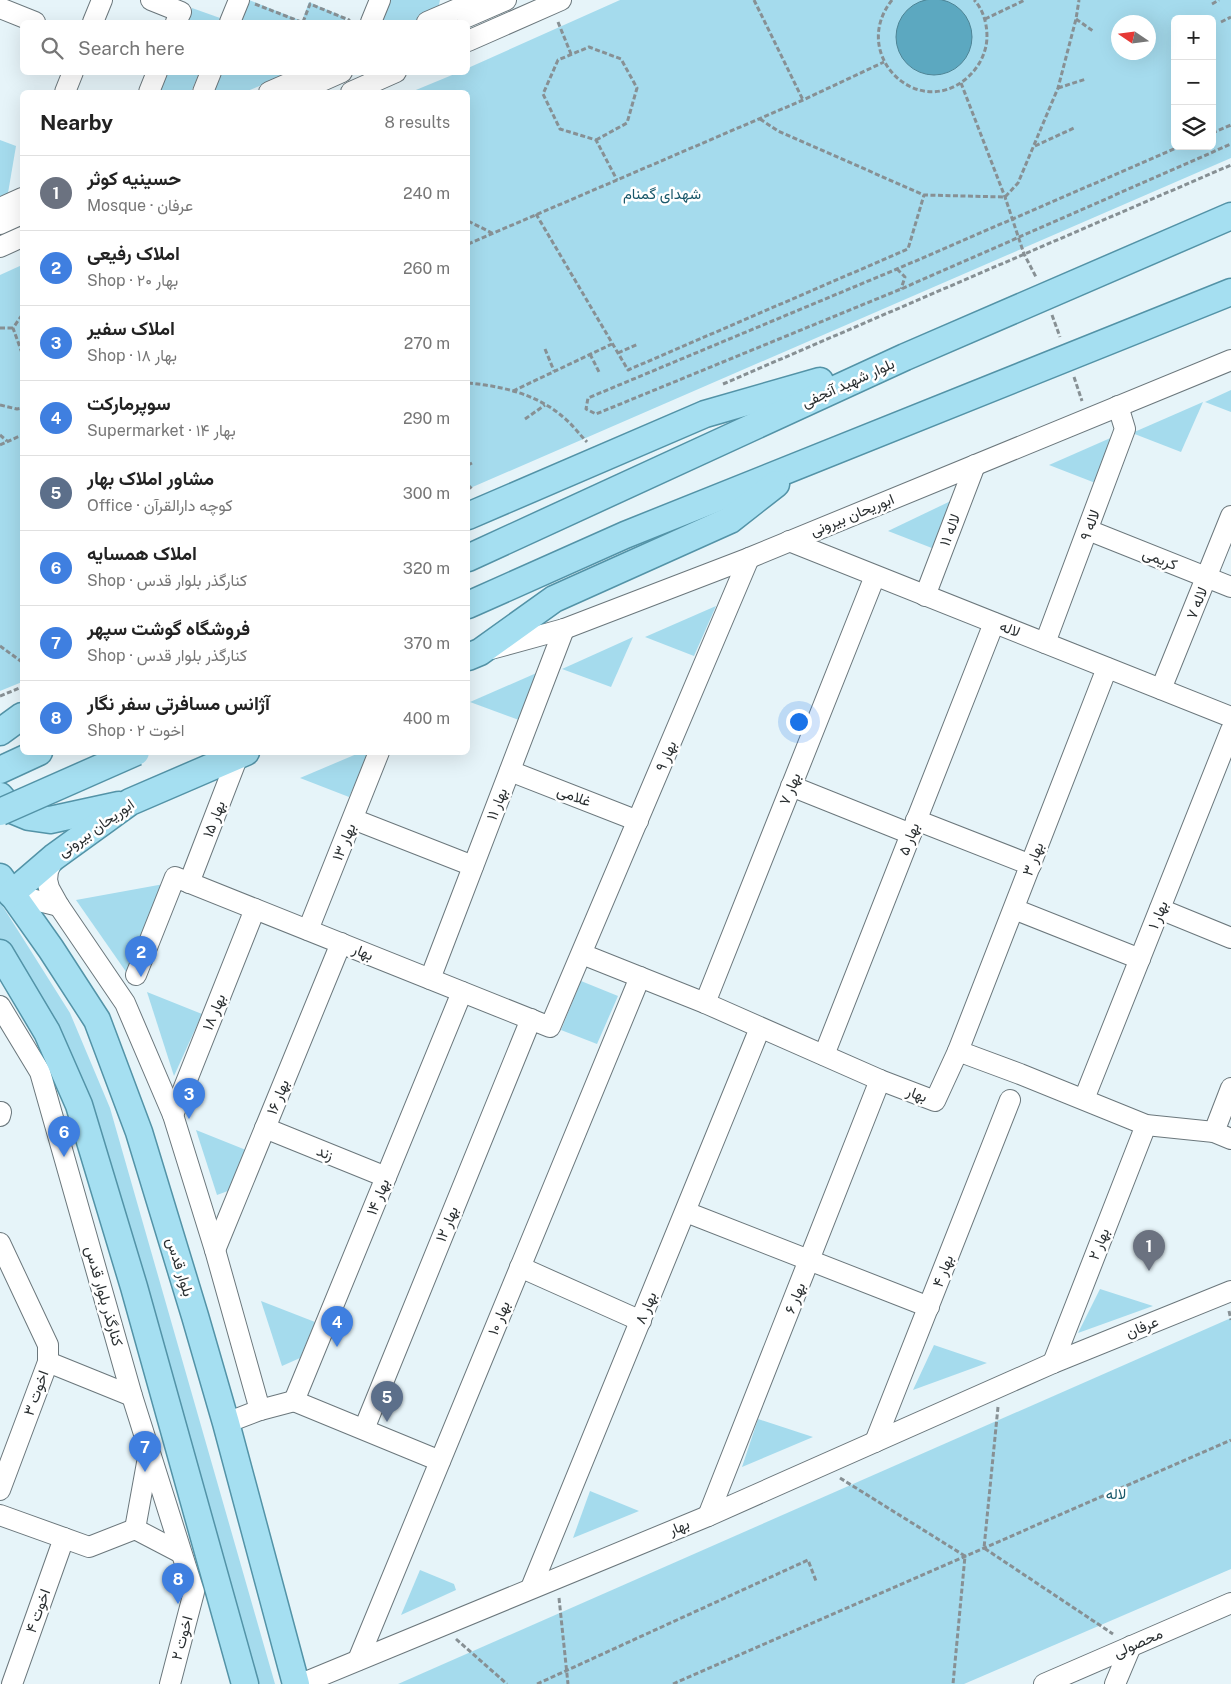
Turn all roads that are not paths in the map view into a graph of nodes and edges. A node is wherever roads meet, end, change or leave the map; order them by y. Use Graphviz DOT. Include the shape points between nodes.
graph roads {
  1 [pos="102,0"];
  2 [pos="151,0"];
  3 [pos="380,0"];
  4 [pos="478,0"];
  5 [pos="506,0"];
  6 [pos="560,0"];
  7 [pos="246,2"];
  8 [pos="0,8"];
  9 [pos="30,20"];
  10 [pos="94,20"];
  11 [pos="177,20"];
  12 [pos="232,20"];
  13 [pos="372,20"];
  14 [pos="432,20"];
  15 [pos="460,20"];
  16 [pos="470,40"];
  17 [pos="72,75"];
  18 [pos="156,75"];
  19 [pos="209,75"];
  20 [pos="307,75"];
  21 [pos="335,75"];
  22 [pos="389,75"];
  23 [pos="66,90"];
  24 [pos="150,90"];
  25 [pos="204,90"];
  26 [pos="274,90"];
  27 [pos="302,90"];
  28 [pos="355,90"];
  29 [pos="1231,216"];
  30 [pos="20,238"];
  31 [pos="0,247"];
  32 [pos="1231,292"];
  33 [pos="905,357"];
  34 [pos="1231,360"];
  35 [pos="1118,406"];
  36 [pos="800,465"];
  37 [pos="975,465"];
  38 [pos="470,515"];
  39 [pos="1231,516"];
  40 [pos="1088,530"];
  41 [pos="788,541"];
  42 [pos="470,557"];
  43 [pos="749,558"];
  44 [pos="876,576"];
  45 [pos="1207,578"];
  46 [pos="1231,587"];
  47 [pos="925,596"];
  48 [pos="470,604"];
  49 [pos="994,623"];
  50 [pos="564,629"];
  51 [pos="1045,643"];
  52 [pos="474,654"];
  53 [pos="1108,668"];
  54 [pos="1161,689"];
  55 [pos="20,707"];
  56 [pos="0,714"];
  57 [pos="20,717"];
  58 [pos="1231,717"];
  59 [pos="1231,730"];
  60 [pos="0,732"];
  61 [pos="33,755"];
  62 [pos="129,755"];
  63 [pos="240,755"];
  64 [pos="242,755"];
  65 [pos="378,755"];
  66 [pos="0,770"];
  67 [pos="510,771"];
  68 [pos="792,786"];
  69 [pos="0,796"];
  70 [pos="130,802"];
  71 [pos="0,812"];
  72 [pos="353,819"];
  73 [pos="638,821"];
  74 [pos="913,827"];
  75 [pos="54,857"];
  76 [pos="1031,865"];
  77 [pos="473,866"];
  78 [pos="182,880"];
  79 [pos="5,886"];
  80 [pos="59,906"];
  81 [pos="255,909"];
  82 [pos="1014,909"];
  83 [pos="1160,909"];
  84 [pos="308,930"];
  85 [pos="1231,938"];
  86 [pos="341,943"];
  87 [pos="582,954"];
  88 [pos="1,955"];
  89 [pos="1140,959"];
  90 [pos="136,975"];
  91 [pos="640,977"];
  92 [pos="430,979"];
  93 [pos="462,992"];
  94 [pos="705,1003"];
  95 [pos="0,1006"];
  96 [pos="531,1019"];
  97 [pos="550,1027"];
  98 [pos="760,1028"];
  99 [pos="958,1051"];
  100 [pos="824,1055"];
  101 [pos="880,1080"];
  102 [pos="1231,1088"];
  103 [pos="1010,1100"];
  104 [pos="1084,1100"];
  105 [pos="173,1115"];
  106 [pos="1146,1125"];
  107 [pos="265,1128"];
  108 [pos="1222,1135"];
  109 [pos="386,1177"];
  110 [pos="686,1212"];
  111 [pos="0,1243"];
  112 [pos="215,1250"];
  113 [pos="810,1260"];
  114 [pos="520,1267"];
  115 [pos="1231,1291"];
  116 [pos="929,1307"];
  117 [pos="641,1321"];
  118 [pos="48,1362"];
  119 [pos="1053,1363"];
  120 [pos="132,1396"];
  121 [pos="294,1401"];
  122 [pos="260,1410"];
  123 [pos="226,1423"];
  124 [pos="364,1430"];
  125 [pos="875,1442"];
  126 [pos="149,1449"];
  127 [pos="440,1460"];
  128 [pos="0,1490"];
  129 [pos="0,1515"];
  130 [pos="708,1516"];
  131 [pos="135,1529"];
  132 [pos="64,1538"];
  133 [pos="181,1553"];
  134 [pos="531,1588"];
  135 [pos="194,1592"];
  136 [pos="1231,1603"];
  137 [pos="1131,1646"];
  138 [pos="358,1660"];
  139 [pos="12,1684"];
  140 [pos="170,1684"];
  141 [pos="245,1684"];
  142 [pos="296,1684"];
  143 [pos="301,1684"];
  144 [pos="1044,1684"];
  145 [pos="1115,1684"];
  1 -- 10 [label="street"];
  2 -- 11 [label="street" via="181,12"];
  3 -- 13 [label="street"];
  4 -- 14 [label="street"];
  5 -- 15 [label="street"];
  6 -- 16 [label="street"];
  7 -- 12 [label="street"];
  8 -- 9 [label="street"];
  17 -- 23 [label="street"];
  18 -- 24 [label="street"];
  19 -- 25 [label="street"];
  20 -- 26 [label="street"];
  21 -- 27 [label="street"];
  22 -- 28 [label="street"];
  29 -- 33 [label="main road, بلوار شهید آنجفی"];
  30 -- 31 [label="street"];
  32 -- 36 [label="main road"];
  33 -- 38 [label="main road" via="705,414"];
  33 -- 42 [label="main road, بلوار شهید آنجفی"];
  34 -- 35 [label="street, ابوریحان بیرونی"];
  35 -- 37 [label="street, ابوریحان بیرونی"];
  35 -- 40 [label="street, لاله ۹" via="1125,429"];
  36 -- 48 [label="main road" via="625,534"];
  36 -- 52 [label="main road" via="730,520 554,599"];
  37 -- 41 [label="street, ابوریحان بیرونی"];
  37 -- 47 [label="street, لاله ۱۱"];
  39 -- 45 [label="street, لاله ۷"];
  40 -- 45 [label="street, کریمی"];
  40 -- 51 [label="street, لاله ۹"];
  41 -- 43 [label="street, ابوریحان بیرونی"];
  41 -- 44 [label="street, لاله"];
  43 -- 50 [label="street, ابوریحان بیرونی"];
  43 -- 73 [label="street, بهار ۹"];
  44 -- 47 [label="street, لاله"];
  44 -- 68 [label="street, بهار ۷"];
  45 -- 46 [label="street, کریمی"];
  45 -- 54 [label="street, لاله ۷"];
  47 -- 49 [label="street, لاله"];
  49 -- 51 [label="street, لاله"];
  49 -- 74 [label="street, بهار ۵"];
  50 -- 52 [label="street, ابوریحان بیرونی"];
  50 -- 67 [label="street, بهار ۱۱"];
  51 -- 53 [label="street, لاله"];
  53 -- 54 [label="street, لاله"];
  53 -- 76 [label="street, بهار ۳"];
  54 -- 58 [label="street, لاله"];
  55 -- 56 [label="main road"];
  57 -- 60 [label="main road"];
  59 -- 83 [label="street, بهار ۱"];
  61 -- 66 [label="main road"];
  62 -- 71 [label="main road, bridge"];
  63 -- 70 [label="main road, ابوریحان بیرونی"];
  64 -- 78 [label="street, بهار ۱۵"];
  65 -- 72 [label="street, بهار ۱۳"];
  67 -- 73 [label="street, غلامی"];
  67 -- 77 [label="street, بهار ۱۱"];
  68 -- 74 [label="street"];
  68 -- 94 [label="street, بهار ۷"];
  69 -- 70 [label="main road" via="12,810 50,820"];
  70 -- 75 [label="main road, ابوریحان بیرونی"];
  72 -- 77 [label="street"];
  72 -- 84 [label="street, بهار ۱۳"];
  73 -- 87 [label="street, بهار ۹"];
  74 -- 76 [label="street"];
  74 -- 100 [label="street, بهار ۵"];
  75 -- 79 [label="main road, ابوریحان بیرونی"];
  75 -- 80 [label="street" via="47,880"];
  76 -- 82 [label="street, بهار ۳"];
  77 -- 92 [label="street, بهار ۱۱"];
  78 -- 81 [label="street, بهار"];
  78 -- 90 [label="street, بهار ۱۵"];
  79 -- 80 [label="street"];
  79 -- 123 [label="main road, بلوار قدس" via="97,1020 139,1132"];
  80 -- 105 [label="street" via="125,1003"];
  81 -- 84 [label="street, بهار"];
  81 -- 105 [label="street, بهار ۱۸"];
  82 -- 89 [label="street"];
  82 -- 99 [label="street, بهار ۳"];
  83 -- 85 [label="street"];
  83 -- 89 [label="street, بهار ۱"];
  84 -- 86 [label="street, بهار"];
  86 -- 92 [label="street, بهار"];
  86 -- 107 [label="street, بهار ۱۶"];
  87 -- 91 [label="street, بهار"];
  87 -- 97 [label="street, بهار ۹"];
  88 -- 141 [label="main road" via="47,1032 80,1105"];
  89 -- 104 [label="street, بهار ۱"];
  91 -- 94 [label="street, بهار"];
  91 -- 114 [label="street, بهار ۱۰"];
  92 -- 93 [label="street, بهار"];
  93 -- 96 [label="street, بهار"];
  93 -- 109 [label="street, بهار ۱۴"];
  94 -- 98 [label="street, بهار"];
  95 -- 120 [label="street, کنارگذر بلوار قدس" via="40,1072"];
  96 -- 97 [label="street, بهار"];
  96 -- 124 [label="street, بهار ۱۲"];
  98 -- 100 [label="street, بهار"];
  98 -- 110 [label="street, بهار ۸"];
  99 -- 101 [label="street, بهار" via="935,1101"];
  99 -- 104 [label="street"];
  100 -- 101 [label="street, بهار"];
  101 -- 113 [label="street, بهار ۶"];
  102 -- 108 [label="street"];
  103 -- 116 [label="street, بهار ۴"];
  104 -- 106 [label="street"];
  105 -- 112 [label="street"];
  106 -- 108 [label="street"];
  106 -- 119 [label="street, بهار ۲"];
  107 -- 109 [label="street, زند"];
  107 -- 112 [label="street, بهار ۱۶"];
  109 -- 121 [label="street, بهار ۱۴"];
  110 -- 113 [label="street"];
  110 -- 117 [label="street, بهار ۸"];
  111 -- 118 [label="street, اخوت ۳" via="48,1345"];
  112 -- 122 [label="street"];
  113 -- 116 [label="street"];
  113 -- 130 [label="street, بهار ۶"];
  114 -- 117 [label="street"];
  114 -- 127 [label="street, بهار ۱۰"];
  115 -- 119 [label="street, عرفان"];
  116 -- 125 [label="street, بهار ۴"];
  117 -- 134 [label="street, بهار ۸"];
  118 -- 120 [label="street"];
  118 -- 128 [label="street, اخوت ۳"];
  119 -- 125 [label="street, بهار"];
  120 -- 126 [label="street, کنارگذر بلوار قدس"];
  121 -- 122 [label="street"];
  121 -- 124 [label="street"];
  122 -- 123 [label="street"];
  123 -- 142 [label="main road, بلوار قدس"];
  124 -- 127 [label="street"];
  125 -- 130 [label="street, بهار"];
  126 -- 131 [label="street"];
  126 -- 133 [label="street, کنارگذر بلوار قدس"];
  127 -- 138 [label="street, بهار ۱۰"];
  129 -- 132 [label="street"];
  130 -- 134 [label="street, بهار"];
  131 -- 132 [label="street" via="89,1547"];
  131 -- 133 [label="street"];
  132 -- 139 [label="street, اخوت ۴"];
  133 -- 135 [label="street, کنارگذر بلوار قدس"];
  134 -- 138 [label="street, بهار"];
  135 -- 140 [label="street, اخوت ۲"];
  136 -- 137 [label="street, محصولی"];
  137 -- 144 [label="street, محصولی"];
  137 -- 145 [label="street"];
  138 -- 143 [label="street, بهار"];
}
